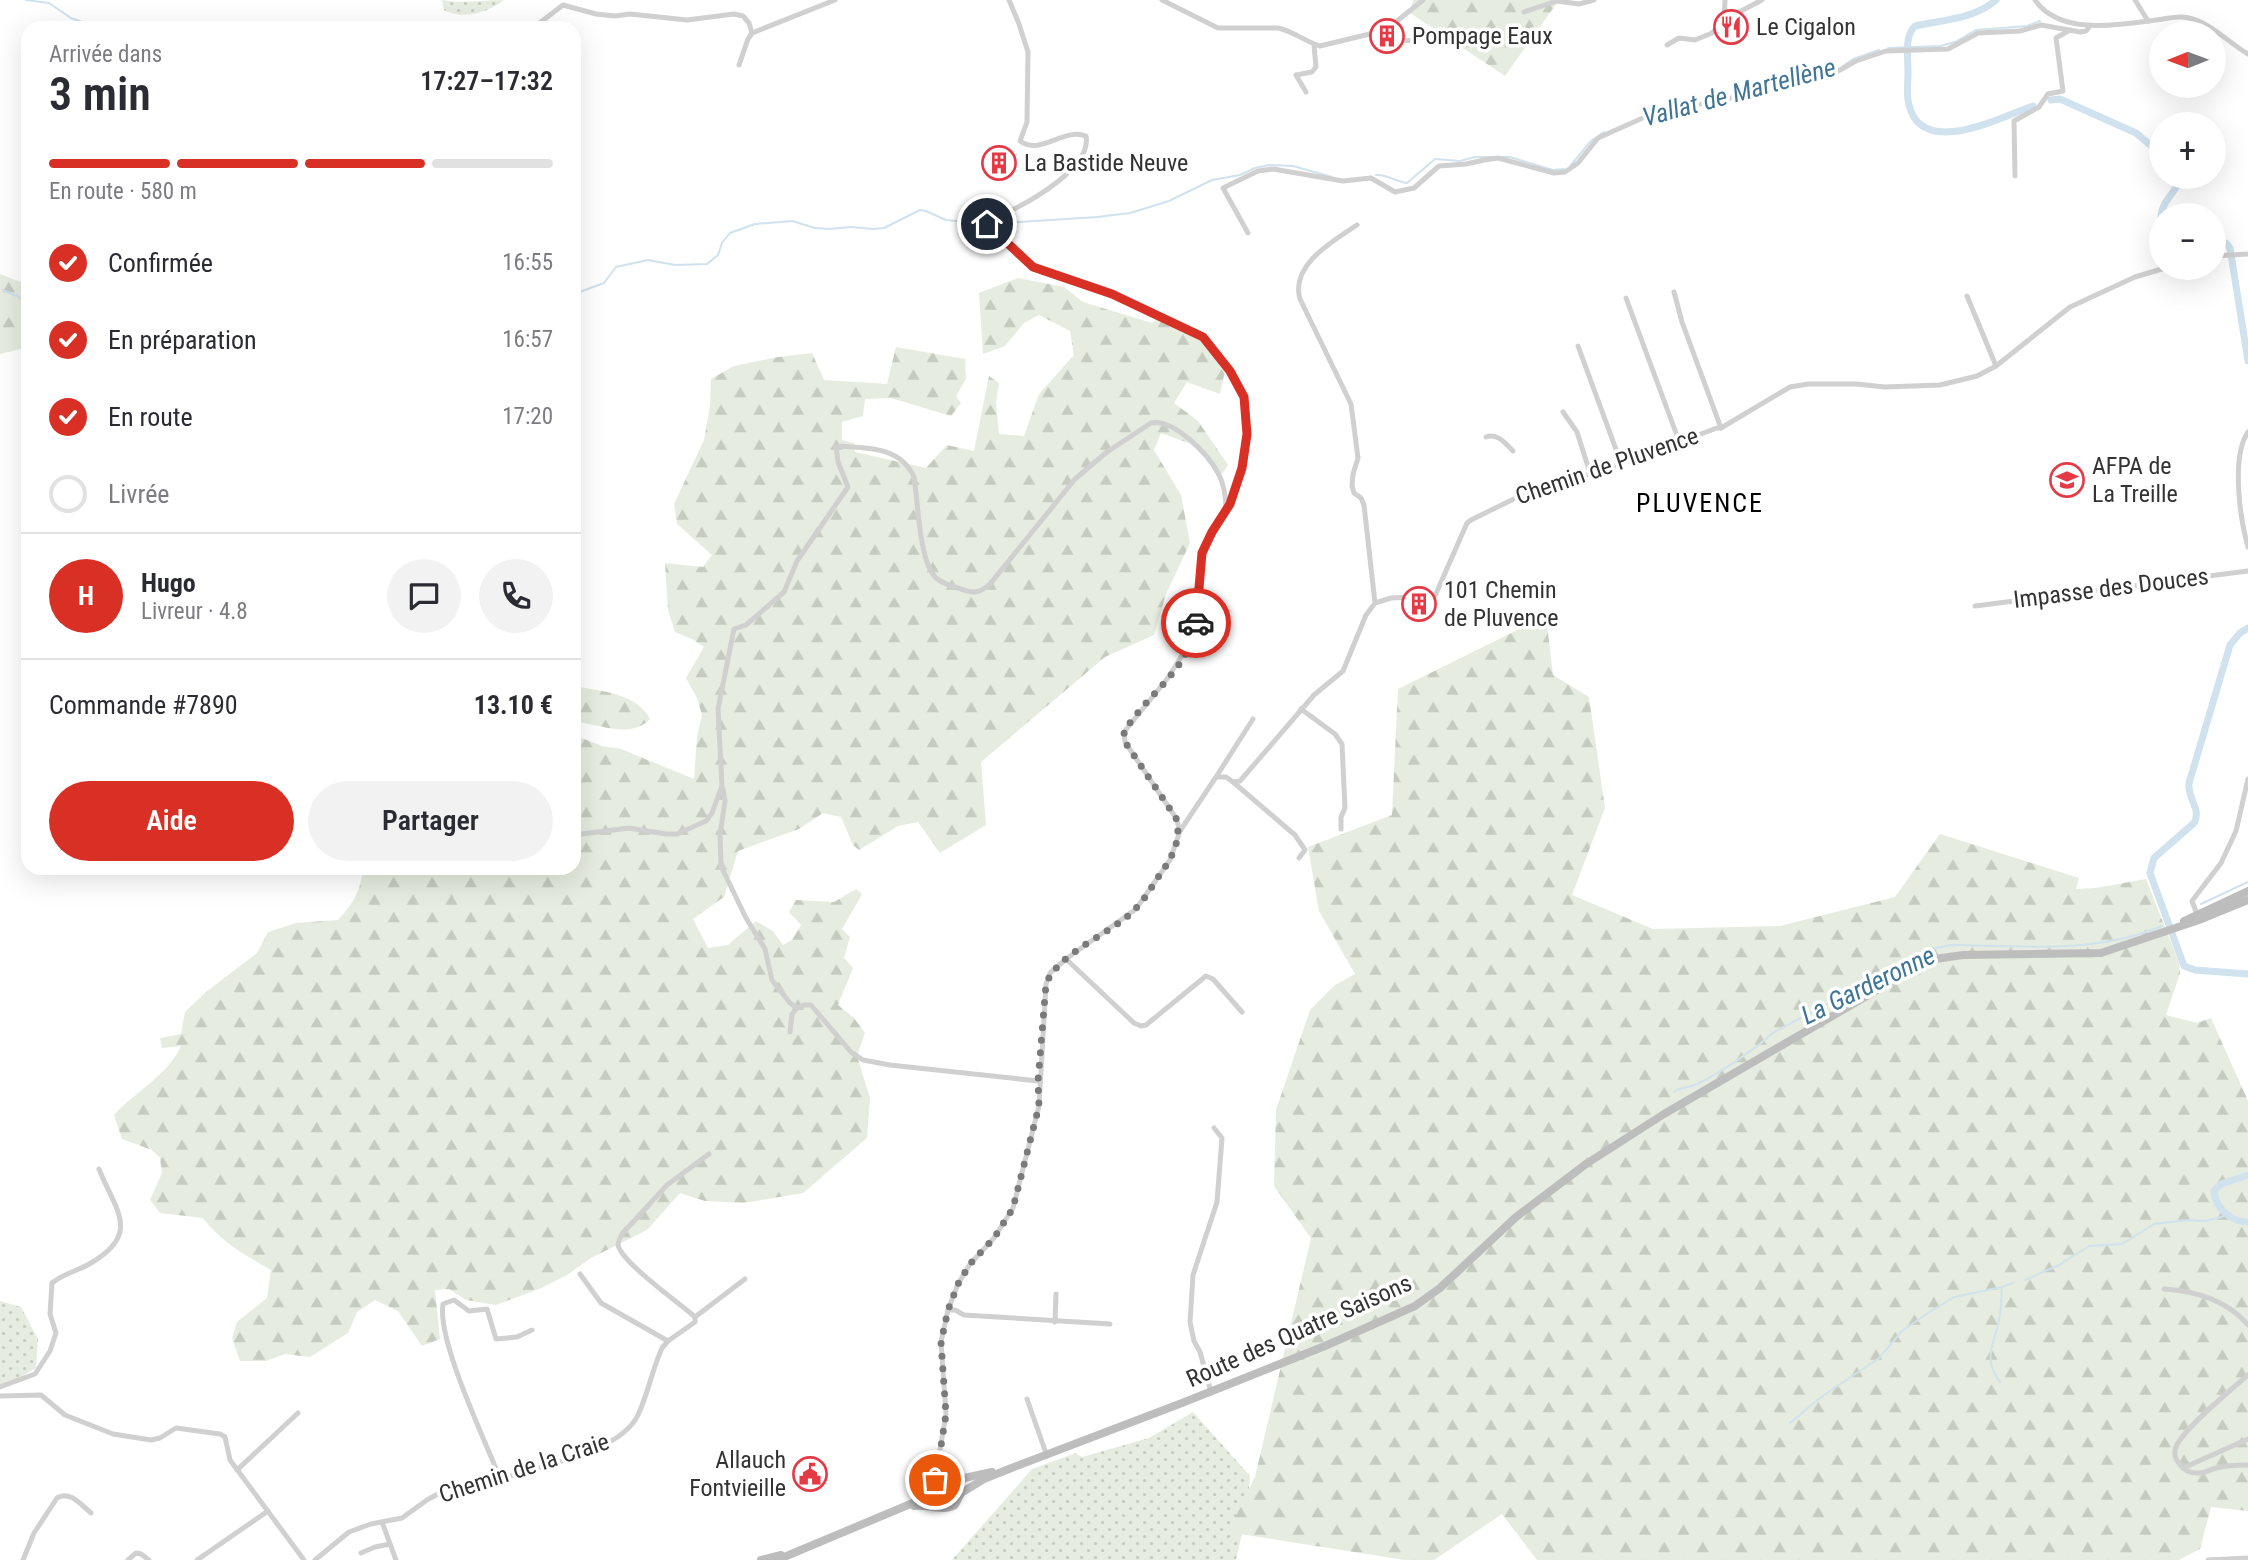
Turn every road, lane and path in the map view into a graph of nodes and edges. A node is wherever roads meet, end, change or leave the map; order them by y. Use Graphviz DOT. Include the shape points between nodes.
graph roads {
  1 [pos="835,0"];
  2 [pos="1009,0"];
  3 [pos="1163,0"];
  4 [pos="1423,0"];
  5 [pos="1594,0"];
  6 [pos="1725,0"];
  7 [pos="1742,0"];
  8 [pos="1762,0"];
  9 [pos="2035,0"];
  10 [pos="2135,0"];
  11 [pos="1744,8"];
  12 [pos="1524,12"];
  13 [pos="1724,20"];
  14 [pos="542,21"];
  15 [pos="2148,21"];
  16 [pos="2090,26"];
  17 [pos="1386,30"];
  18 [pos="2070,30"];
  19 [pos="1445,31"];
  20 [pos="752,33"];
  21 [pos="1314,45"];
  22 [pos="1667,45"];
  23 [pos="2248,54"];
  24 [pos="739,65"];
  25 [pos="1306,92"];
  26 [pos="2015,176"];
  27 [pos="1357,225"];
  28 [pos="1248,233"];
  29 [pos="2226,254"];
  30 [pos="2248,254"];
  31 [pos="2149,273"];
  32 [pos="1674,292"];
  33 [pos="1967,296"];
  34 [pos="1626,298"];
  35 [pos="1578,346"];
  36 [pos="1996,366"];
  37 [pos="1563,412"];
  38 [pos="1721,428"];
  39 [pos="2248,432"];
  40 [pos="1486,437"];
  41 [pos="1679,441"];
  42 [pos="1513,451"];
  43 [pos="1620,463"];
  44 [pos="1590,473"];
  45 [pos="1226,511"];
  46 [pos="2248,547"];
  47 [pos="2248,571"];
  48 [pos="1375,603"];
  49 [pos="1975,607"];
  50 [pos="1301,709"];
  51 [pos="1254,719"];
  52 [pos="1216,777"];
  53 [pos="2248,779"];
  54 [pos="1233,782"];
  55 [pos="722,786"];
  56 [pos="1341,829"];
  57 [pos="1180,831"];
  58 [pos="581,834"];
  59 [pos="1300,858"];
  60 [pos="2248,891"];
  61 [pos="2248,900"];
  62 [pos="2198,916"];
  63 [pos="1066,959"];
  64 [pos="797,1008"];
  65 [pos="1242,1012"];
  66 [pos="790,1032"];
  67 [pos="1038,1081"];
  68 [pos="1214,1128"];
  69 [pos="709,1154"];
  70 [pos="99,1169"];
  71 [pos="580,1275"];
  72 [pos="745,1279"];
  73 [pos="2164,1289"];
  74 [pos="1056,1294"];
  75 [pos="948,1310"];
  76 [pos="695,1317"];
  77 [pos="1055,1322"];
  78 [pos="1110,1324"];
  79 [pos="2248,1325"];
  80 [pos="533,1330"];
  81 [pos="668,1341"];
  82 [pos="2248,1374"];
  83 [pos="0,1387"];
  84 [pos="1211,1392"];
  85 [pos="0,1396"];
  86 [pos="1027,1399"];
  87 [pos="298,1413"];
  88 [pos="2248,1439"];
  89 [pos="1047,1456"];
  90 [pos="938,1465"];
  91 [pos="2248,1465"];
  92 [pos="2183,1468"];
  93 [pos="1009,1469"];
  94 [pos="237,1470"];
  95 [pos="499,1476"];
  96 [pos="952,1479"];
  97 [pos="935,1480"];
  98 [pos="961,1493"];
  99 [pos="929,1494"];
  100 [pos="936,1506"];
  101 [pos="904,1507"];
  102 [pos="268,1511"];
  103 [pos="91,1513"];
  104 [pos="382,1522"];
  105 [pos="390,1544"];
  106 [pos="361,1553"];
  107 [pos="787,1554"];
  108 [pos="2248,1558"];
  109 [pos="23,1560"];
  110 [pos="128,1560"];
  111 [pos="149,1560"];
  112 [pos="197,1560"];
  113 [pos="304,1560"];
  114 [pos="315,1560"];
  115 [pos="396,1560"];
  116 [pos="764,1560"];
  117 [pos="777,1560"];
  118 [pos="2208,1560"];
  1 -- 20 [label="street"];
  2 -- 45 [label="street" via="1028,52 1027,122 1020,142 1037,146 1077,134 1086,136 1087,141 1078,162 1062,179 1008,212 990,217 987,224 1033,267 1112,294 1210,344 1244,397 1247,434 1242,468"];
  3 -- 21 [label="street" via="1218,28 1278,28"];
  4 -- 17 [label="street"];
  5 -- 12 [label="street" via="1579,4 1557,1"];
  6 -- 13 [label="street"];
  7 -- 11 [label="street"];
  8 -- 11 [label="street"];
  9 -- 16 [label="street" via="2051,16"];
  10 -- 15 [label="street"];
  11 -- 13 [label="street"];
  13 -- 22 [label="street" via="1712,33 1695,40 1679,37"];
  14 -- 20 [label="street" via="563,5 596,14 687,20 734,14 743,16"];
  15 -- 16 [label="street"];
  15 -- 23 [label="street" via="2182,16 2194,19"];
  16 -- 18 [label="street" via="2086,31"];
  17 -- 19 [label="street" via="1401,41"];
  17 -- 21 [label="street"];
  18 -- 26 [label="street" via="2056,41 2064,89 2048,94 2039,107 2014,121"];
  18 -- 28 [label="street" via="2041,25 2020,31 1987,31 1948,48 1886,51 1830,75 1781,80 1717,103 1656,112 1598,138 1565,172 1498,158 1439,166 1414,188 1395,192 1371,177 1343,181 1287,170 1258,171 1223,188"];
  20 -- 24 [label="street"];
  21 -- 25 [label="street" via="1316,67 1296,75"];
  27 -- 48 [label="street" via="1327,245 1300,276 1297,287 1351,404 1359,458 1352,486 1364,505"];
  29 -- 30 [label="street"];
  31 -- 36 [label="street, Chemin de Pluvence" via="2070,307"];
  32 -- 38 [label="street"];
  33 -- 36 [label="street"];
  34 -- 41 [label="street"];
  35 -- 43 [label="street"];
  36 -- 38 [label="street, Chemin de Pluvence" via="1940,385 1826,383 1790,387"];
  37 -- 44 [label="street" via="1577,432"];
  38 -- 41 [label="street, Chemin de Pluvence"];
  39 -- 46 [label="street" via="2239,464 2242,526"];
  40 -- 42 [label="street" via="1500,438"];
  41 -- 43 [label="street, Chemin de Pluvence"];
  43 -- 44 [label="street, Chemin de Pluvence"];
  44 -- 48 [label="street, Chemin de Pluvence" via="1536,488 1471,520 1434,596"];
  45 -- 55 [label="street" via="1224,489 1211,463 1174,428 1159,421 1150,423 1075,480 990,584 970,593 945,584 930,569 921,543 910,467 892,453 836,446 848,487 797,561 784,592 746,625 734,629 718,709"];
  45 -- 57 [label="street" via="1202,553 1190,643 1124,732 1125,742"];
  47 -- 49 [label="street, Impasse des Douces"];
  48 -- 50 [label="street" via="1343,671"];
  50 -- 54 [label="street" via="1240,780"];
  50 -- 56 [label="street" via="1342,744 1345,808"];
  51 -- 52 [label="street"];
  52 -- 54 [label="street"];
  52 -- 57 [label="street"];
  53 -- 62 [label="street" via="2236,831 2221,863 2192,901"];
  54 -- 59 [label="street" via="1295,835 1305,850"];
  55 -- 58 [label="street" via="706,821 688,831 666,834 629,828"];
  55 -- 64 [label="street" via="721,866 765,948 772,980"];
  57 -- 63 [label="street" via="1170,860 1136,909"];
  60 -- 62 [label="main road"];
  61 -- 62 [label="main road"];
  62 -- 84 [label="main road, Route des Quatre Saisons" via="2101,953 1948,956 1920,965 1678,1105 1550,1189 1415,1306"];
  63 -- 65 [label="street" via="1141,1026 1206,976"];
  63 -- 67 [label="street" via="1050,972 1046,984"];
  64 -- 66 [label="street"];
  64 -- 67 [label="street" via="811,1005 863,1060"];
  67 -- 75 [label="street" via="1037,1114 1013,1208 970,1264"];
  68 -- 84 [label="street" via="1222,1138 1217,1202 1193,1275 1190,1322"];
  69 -- 76 [label="street" via="667,1185 618,1243 636,1269"];
  70 -- 83 [label="street" via="122,1227 118,1239 92,1263 52,1283 50,1314 56,1333 50,1351 35,1374"];
  71 -- 81 [label="street" via="601,1303"];
  72 -- 76 [label="street, Chemin de la Craie"];
  73 -- 79 [label="street" via="2206,1296"];
  74 -- 77 [label="street"];
  75 -- 77 [label="street"];
  75 -- 90 [label="street" via="941,1342 946,1414"];
  76 -- 81 [label="street, Chemin de la Craie" via="695,1322"];
  77 -- 78 [label="street"];
  80 -- 95 [label="street" via="496,1339 487,1309 469,1311 454,1300 443,1304 456,1368"];
  81 -- 95 [label="street, Chemin de la Craie" via="655,1364 639,1414 616,1440 519,1474"];
  82 -- 92 [label="street" via="2176,1445 2174,1454"];
  84 -- 89 [label="main road, Route des Quatre Saisons"];
  85 -- 94 [label="street" via="41,1395 65,1415 113,1434 151,1440 176,1428 218,1433 225,1437"];
  86 -- 89 [label="street"];
  87 -- 94 [label="street"];
  88 -- 92 [label="street"];
  89 -- 93 [label="main road, Route des Quatre Saisons"];
  90 -- 96 [label="street"];
  90 -- 97 [label="street"];
  91 -- 92 [label="street" via="2203,1473"];
  93 -- 96 [label="main road, Route des Quatre Saisons"];
  93 -- 98 [label="main road, Route des Quatre Saisons"];
  94 -- 102 [label="street"];
  95 -- 104 [label="street, Chemin de la Craie" via="443,1491 402,1518"];
  96 -- 97 [label="main road, Route des Quatre Saisons"];
  96 -- 98 [label="main road"];
  97 -- 99 [label="main road"];
  98 -- 100 [label="main road, Route des Quatre Saisons" via="951,1508"];
  99 -- 100 [label="main road"];
  99 -- 101 [label="main road, Route des Quatre Saisons"];
  100 -- 101 [label="main road, Route des Quatre Saisons"];
  101 -- 107 [label="main road, Route des Quatre Saisons"];
  102 -- 112 [label="street"];
  102 -- 113 [label="street"];
  103 -- 109 [label="street" via="70,1495 57,1498 33,1533"];
  104 -- 105 [label="street"];
  104 -- 114 [label="street, Chemin de la Craie" via="349,1532"];
  105 -- 106 [label="street"];
  105 -- 115 [label="street"];
  107 -- 116 [label="main road, Route des Quatre Saisons"];
  107 -- 117 [label="main road, Route des Quatre Saisons"];
  108 -- 118 [label="street"];
  110 -- 111 [label="street" via="136,1553"];
}
